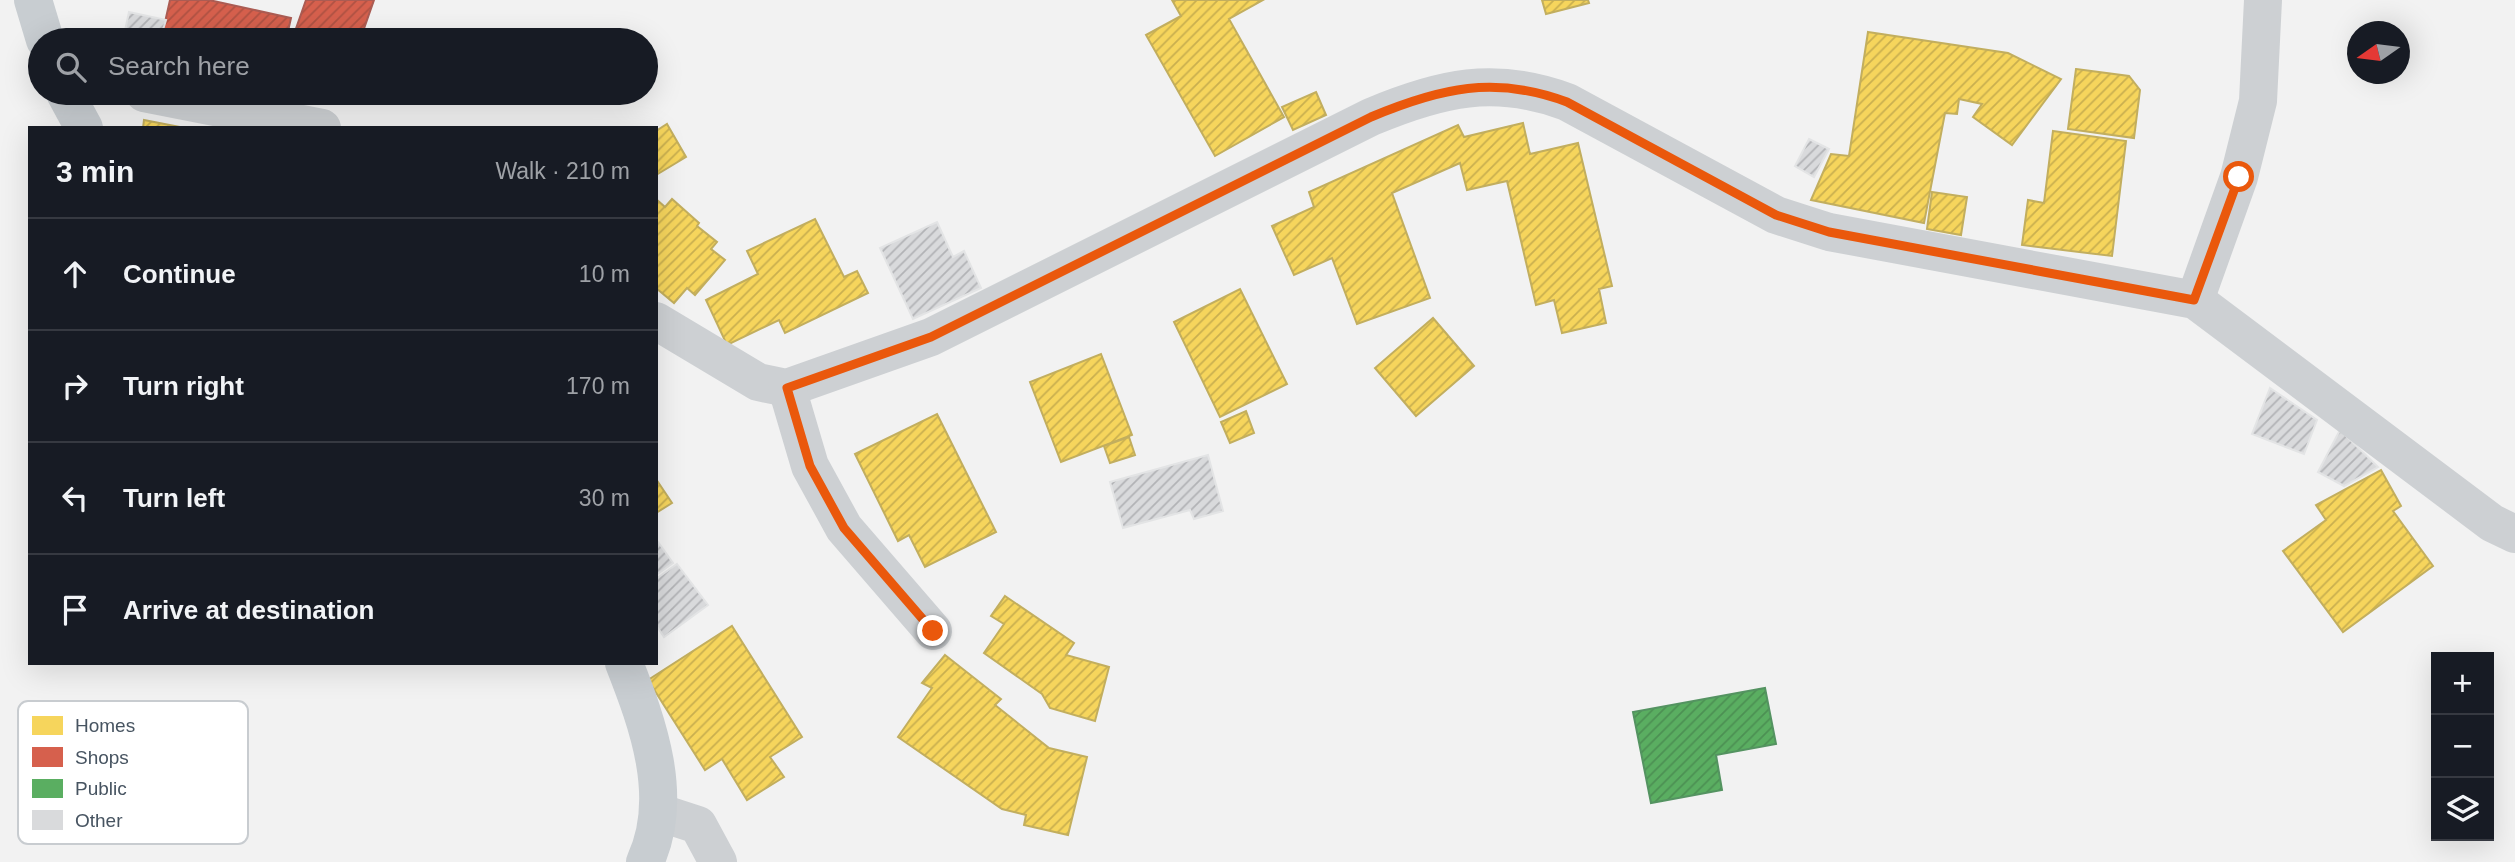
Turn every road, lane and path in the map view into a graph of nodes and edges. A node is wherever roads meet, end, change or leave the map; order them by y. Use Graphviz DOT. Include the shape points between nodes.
graph roads {
  1 [pos="33,0"];
  2 [pos="2263,0"];
  3 [pos="41,28"];
  4 [pos="72,105"];
  5 [pos="205,105"];
  6 [pos="83,126"];
  7 [pos="312,126"];
  8 [pos="2194,300"];
  9 [pos="658,322"];
  10 [pos="787,388"];
  11 [pos="2515,534"];
  12 [pos="933,631"];
  13 [pos="625,665"];
  14 [pos="658,812"];
  15 [pos="645,862"];
  16 [pos="718,862"];
  1 -- 3 [label="main road"];
  2 -- 8 [label="street" via="2258,101 2239,177"];
  4 -- 6 [label="main road"];
  5 -- 7 [label="street"];
  8 -- 10 [label="street" via="1829,232 1776,215 1567,102 1533,89 1472,86 1418,97 1371,117 931,337"];
  8 -- 11 [label="street" via="2492,523"];
  9 -- 10 [label="street" via="758,382"];
  10 -- 12 [label="street" via="810,466 844,528"];
  13 -- 14 [label="main road" via="658,775"];
  14 -- 15 [label="main road"];
  14 -- 16 [label="street" via="698,825"];
}
